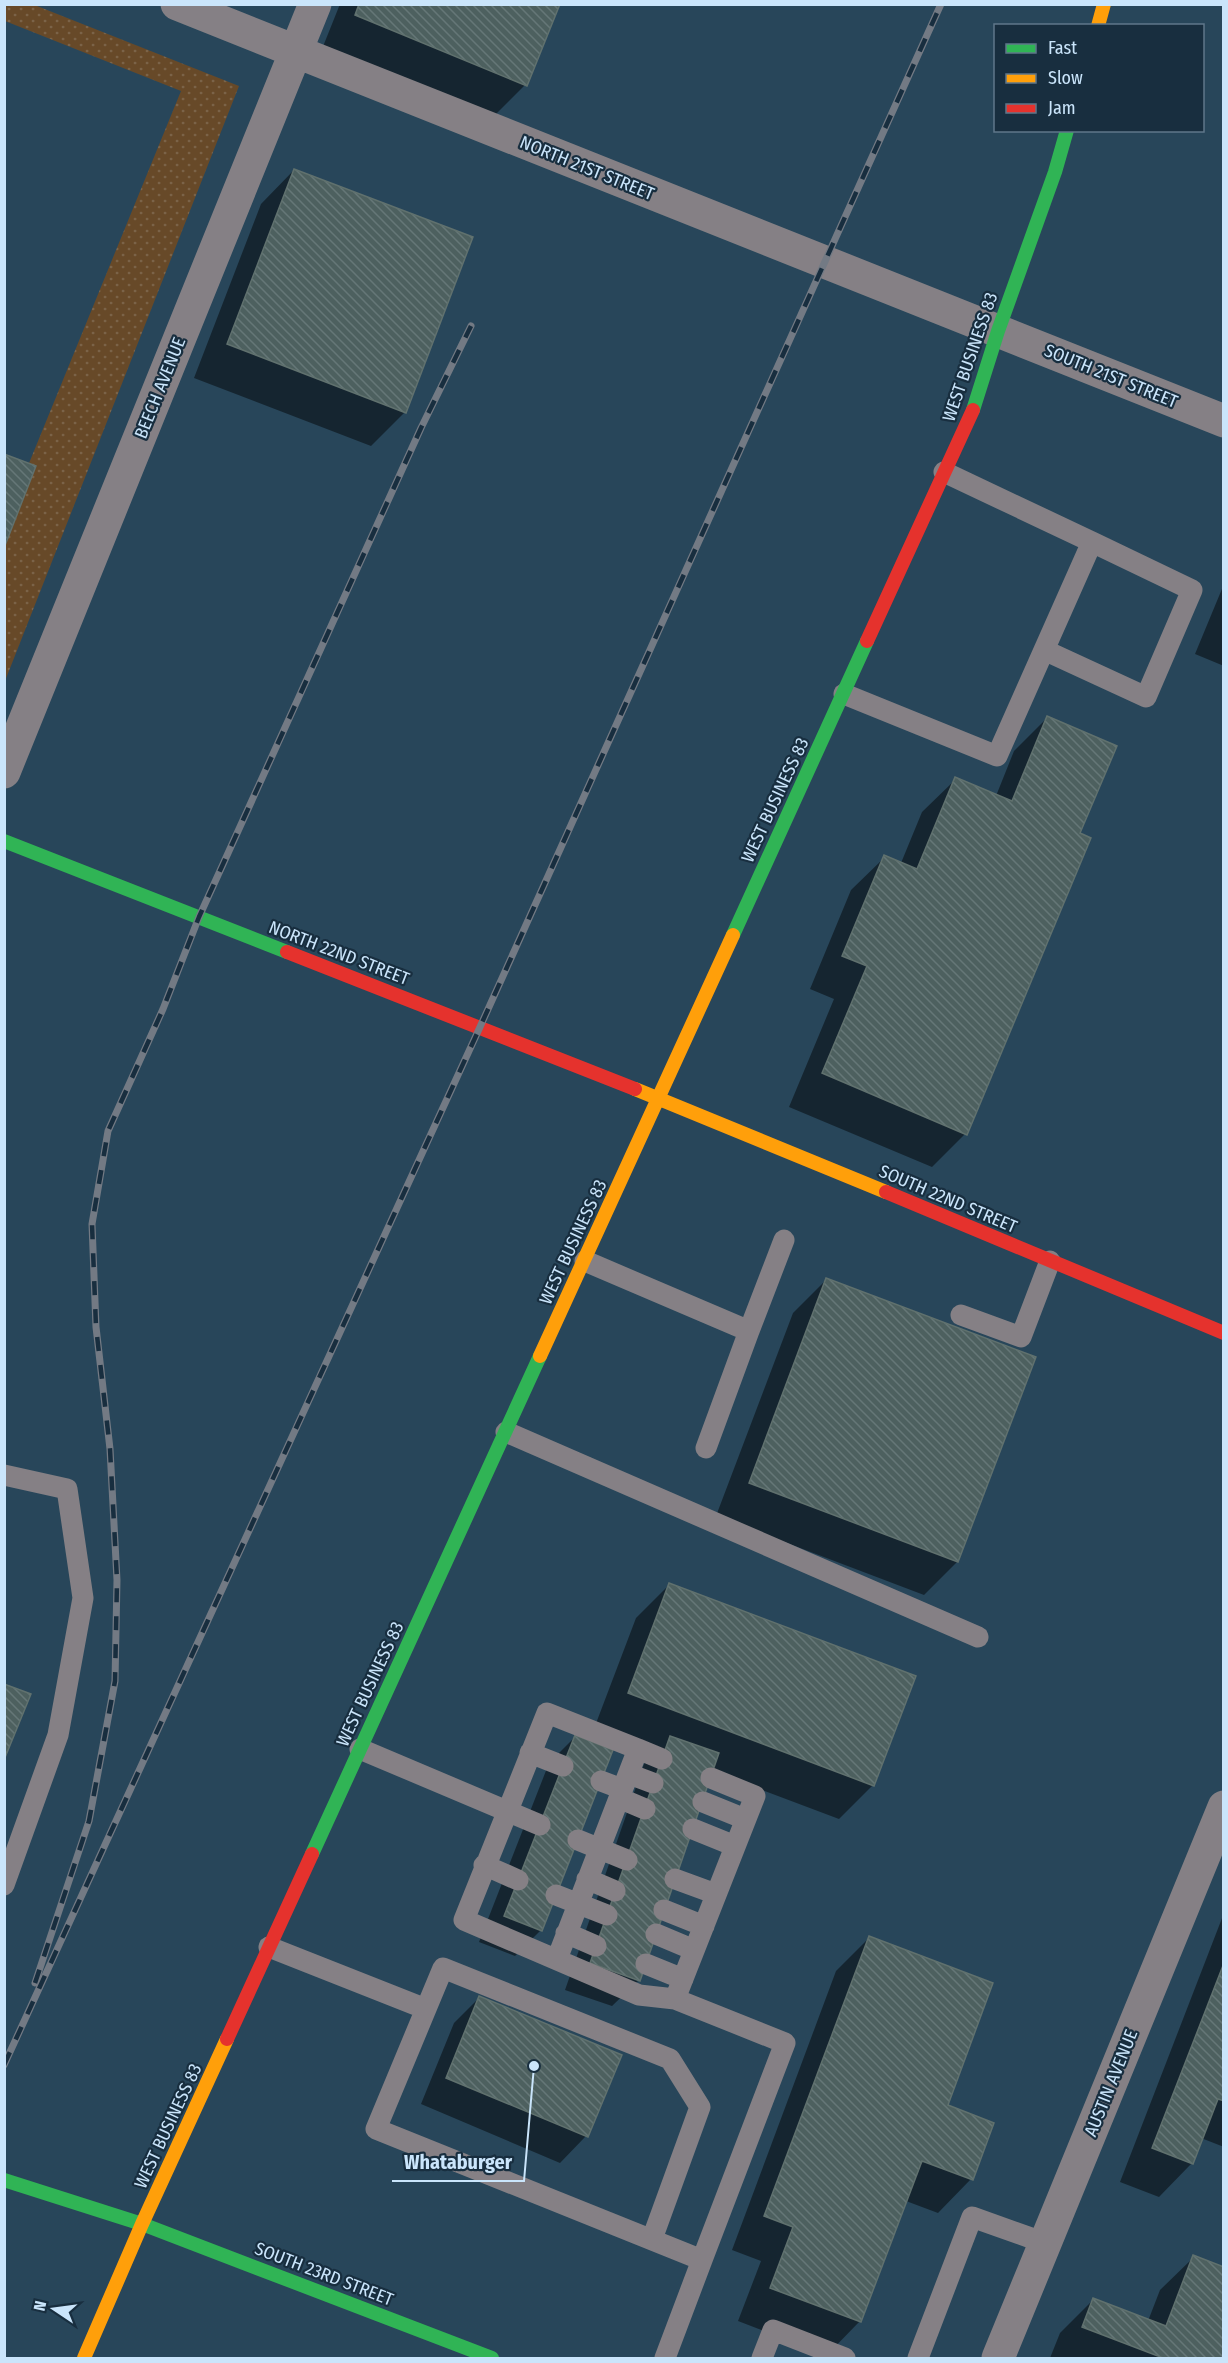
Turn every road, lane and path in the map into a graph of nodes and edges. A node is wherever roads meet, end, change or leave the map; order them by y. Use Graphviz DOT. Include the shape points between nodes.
graph roads {
  1 [pos="177,4"];
  2 [pos="315,4"];
  3 [pos="1104,4"];
  4 [pos="1099,24"];
  5 [pos="296,52"];
  6 [pos="1066,132"];
  7 [pos="998,331"];
  8 [pos="1224,421"];
  9 [pos="944,472"];
  10 [pos="1092,542"];
  11 [pos="1044,650"];
  12 [pos="844,694"];
  13 [pos="4,772"];
  14 [pos="4,841"];
  15 [pos="659,1098"];
  16 [pos="784,1240"];
  17 [pos="585,1261"];
  18 [pos="1050,1261"];
  19 [pos="961,1315"];
  20 [pos="750,1331"];
  21 [pos="1224,1333"];
  22 [pos="506,1432"];
  23 [pos="706,1448"];
  24 [pos="4,1474"];
  25 [pos="978,1636"];
  26 [pos="360,1749"];
  27 [pos="638,1749"];
  28 [pos="530,1753"];
  29 [pos="662,1759"];
  30 [pos="563,1767"];
  31 [pos="711,1778"];
  32 [pos="601,1781"];
  33 [pos="654,1783"];
  34 [pos="623,1787"];
  35 [pos="703,1802"];
  36 [pos="1224,1807"];
  37 [pos="645,1809"];
  38 [pos="507,1811"];
  39 [pos="745,1819"];
  40 [pos="540,1825"];
  41 [pos="693,1828"];
  42 [pos="578,1840"];
  43 [pos="735,1846"];
  44 [pos="599,1848"];
  45 [pos="627,1860"];
  46 [pos="484,1865"];
  47 [pos="587,1879"];
  48 [pos="675,1879"];
  49 [pos="518,1880"];
  50 [pos="4,1885"];
  51 [pos="615,1891"];
  52 [pos="716,1894"];
  53 [pos="556,1895"];
  54 [pos="578,1903"];
  55 [pos="664,1910"];
  56 [pos="607,1915"];
  57 [pos="704,1926"];
  58 [pos="566,1933"];
  59 [pos="656,1934"];
  60 [pos="596,1946"];
  61 [pos="269,1947"];
  62 [pos="694,1950"];
  63 [pos="557,1959"];
  64 [pos="646,1964"];
  65 [pos="683,1979"];
  66 [pos="675,1999"];
  67 [pos="426,2009"];
  68 [pos="4,2180"];
  69 [pos="142,2224"];
  70 [pos="652,2239"];
  71 [pos="1045,2243"];
  72 [pos="702,2260"];
  73 [pos="84,2358"];
  74 [pos="492,2358"];
  75 [pos="665,2358"];
  76 [pos="762,2358"];
  77 [pos="845,2358"];
  78 [pos="918,2358"];
  79 [pos="998,2358"];
  1 -- 5 [label="street, NORTH 21ST STREET"];
  2 -- 5 [label="street, BEECH AVENUE"];
  3 -- 4 [label="main road"];
  5 -- 7 [label="street, NORTH 21ST STREET"];
  5 -- 13 [label="street, BEECH AVENUE"];
  6 -- 7 [label="main road, WEST BUSINESS 83"];
  7 -- 8 [label="street, SOUTH 21ST STREET"];
  7 -- 9 [label="main road, WEST BUSINESS 83" via="975,406"];
  9 -- 10 [label="lane"];
  9 -- 12 [label="main road, WEST BUSINESS 83"];
  10 -- 11 [label="lane"];
  10 -- 11 [label="lane" via="1192,591 1146,696"];
  11 -- 12 [label="lane" via="997,756"];
  12 -- 15 [label="main road, WEST BUSINESS 83"];
  14 -- 15 [label="main road, NORTH 22ND STREET"];
  15 -- 17 [label="main road, WEST BUSINESS 83"];
  15 -- 18 [label="main road, SOUTH 22ND STREET"];
  16 -- 20 [label="lane"];
  17 -- 20 [label="lane"];
  17 -- 22 [label="main road, WEST BUSINESS 83"];
  18 -- 19 [label="lane" via="1021,1337"];
  18 -- 21 [label="main road, SOUTH 22ND STREET"];
  20 -- 23 [label="lane"];
  22 -- 25 [label="lane"];
  22 -- 26 [label="main road, WEST BUSINESS 83"];
  24 -- 50 [label="lane" via="67,1489 83,1598 58,1735"];
  26 -- 38 [label="lane"];
  26 -- 61 [label="main road, WEST BUSINESS 83"];
  27 -- 28 [label="lane" via="547,1713"];
  27 -- 29 [label="lane"];
  27 -- 34 [label="lane"];
  28 -- 30 [label="lane"];
  28 -- 38 [label="lane"];
  31 -- 39 [label="lane" via="755,1796"];
  32 -- 34 [label="lane"];
  33 -- 34 [label="lane"];
  34 -- 37 [label="lane"];
  34 -- 44 [label="lane"];
  35 -- 39 [label="lane"];
  36 -- 71 [label="street, AUSTIN AVENUE"];
  38 -- 40 [label="lane"];
  38 -- 46 [label="lane"];
  39 -- 43 [label="lane"];
  41 -- 43 [label="lane"];
  42 -- 44 [label="lane"];
  43 -- 52 [label="lane"];
  44 -- 45 [label="lane"];
  44 -- 47 [label="lane"];
  46 -- 49 [label="lane"];
  46 -- 63 [label="lane" via="464,1920"];
  47 -- 51 [label="lane"];
  47 -- 54 [label="lane"];
  48 -- 52 [label="lane"];
  52 -- 57 [label="lane"];
  53 -- 54 [label="lane"];
  54 -- 56 [label="lane"];
  54 -- 58 [label="lane"];
  55 -- 57 [label="lane"];
  57 -- 62 [label="lane"];
  58 -- 60 [label="lane"];
  58 -- 63 [label="lane"];
  59 -- 62 [label="lane"];
  61 -- 67 [label="lane"];
  61 -- 69 [label="main road, WEST BUSINESS 83"];
  62 -- 65 [label="lane"];
  63 -- 66 [label="lane" via="639,1995"];
  64 -- 65 [label="lane"];
  65 -- 66 [label="lane"];
  66 -- 72 [label="lane" via="785,2043"];
  67 -- 70 [label="lane" via="376,2129"];
  67 -- 70 [label="lane" via="443,1968 670,2059 700,2107"];
  68 -- 69 [label="main road, SOUTH 23RD STREET"];
  69 -- 73 [label="main road, WEST BUSINESS 83"];
  69 -- 74 [label="main road, SOUTH 23RD STREET"];
  70 -- 72 [label="lane"];
  71 -- 78 [label="lane" via="972,2217"];
  71 -- 79 [label="street, AUSTIN AVENUE"];
  72 -- 75 [label="lane"];
  76 -- 77 [label="lane" via="772,2330"];
}
